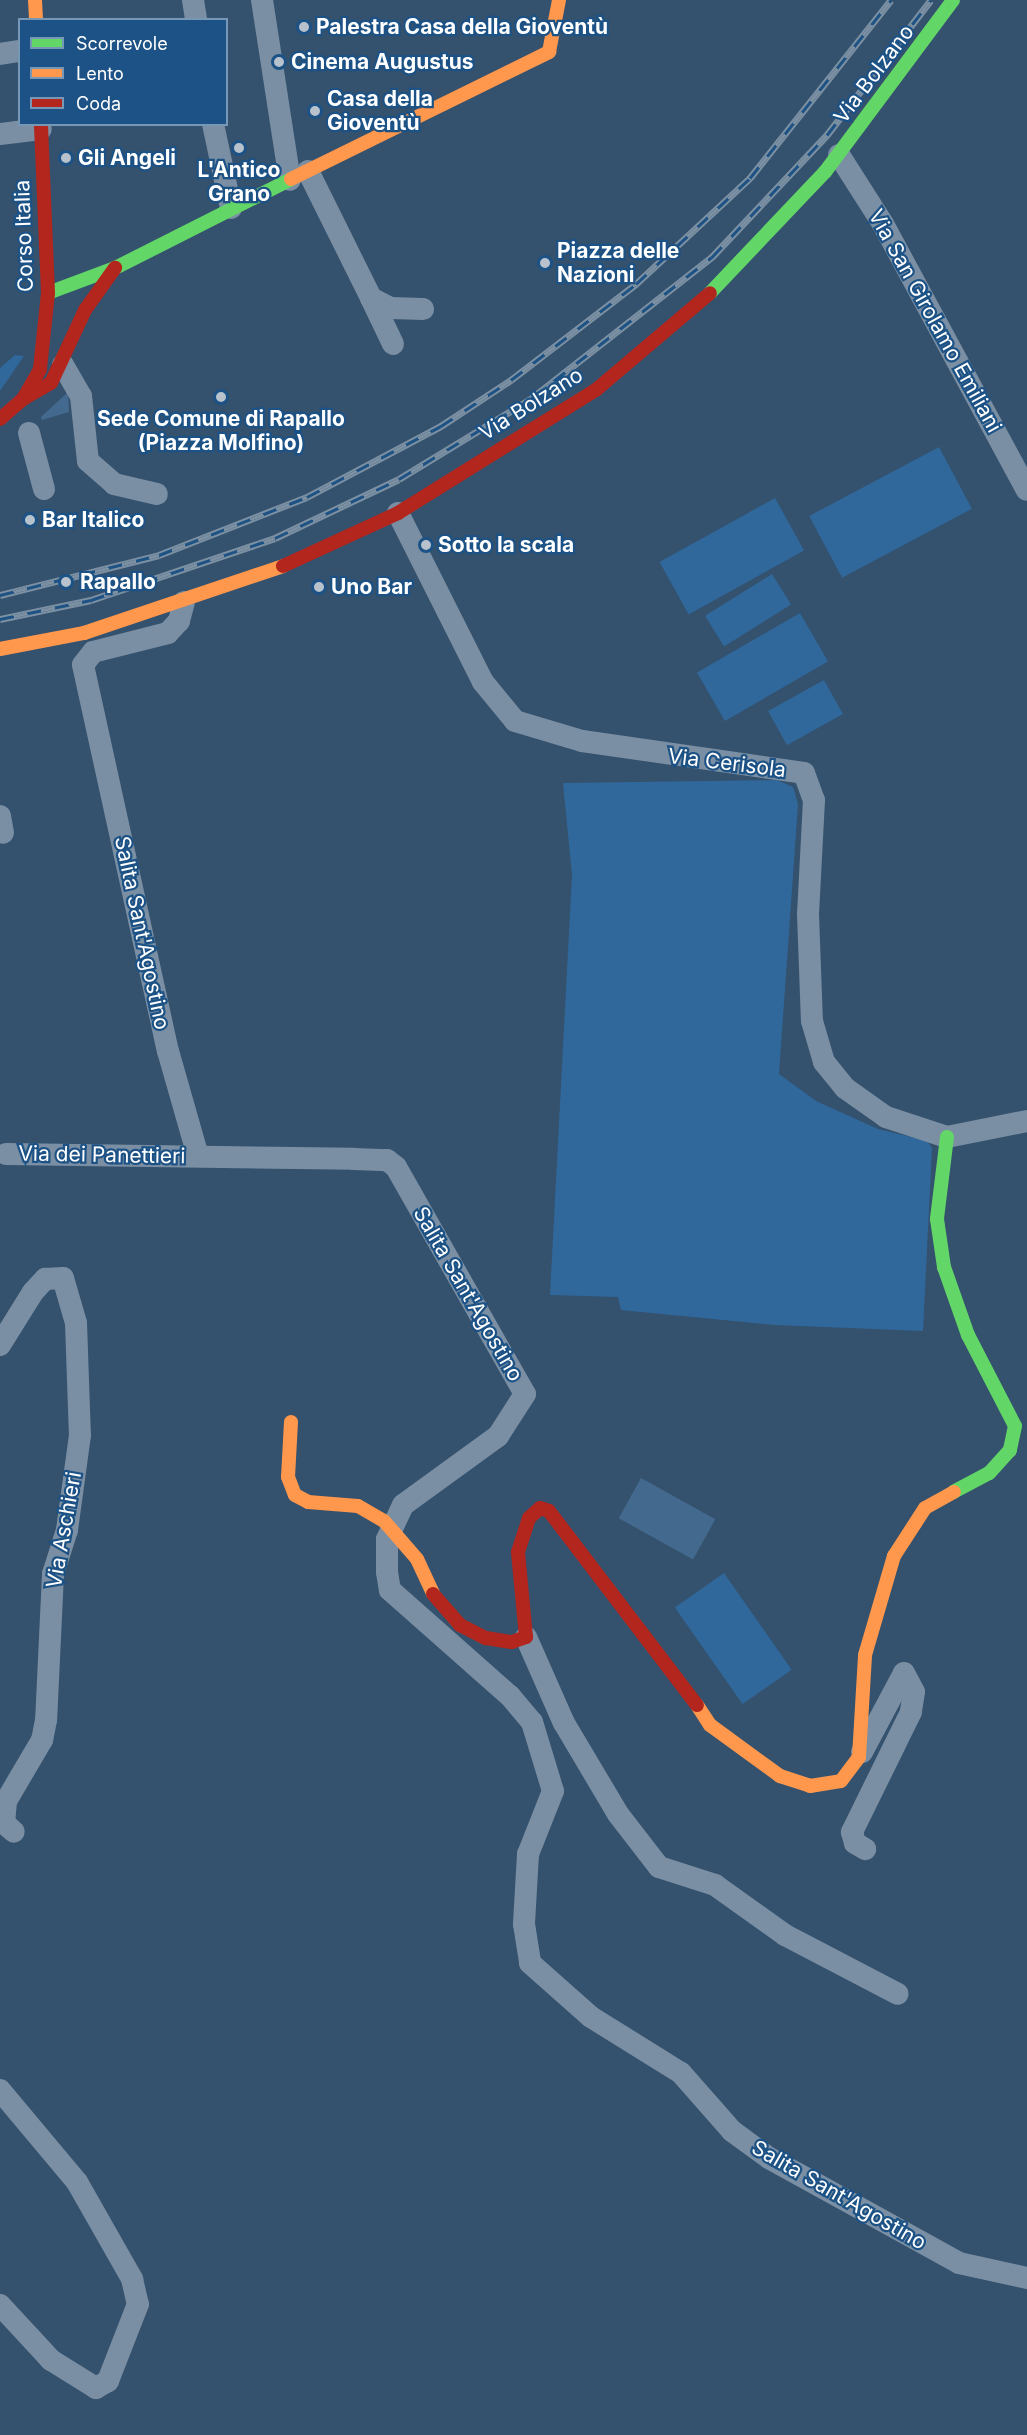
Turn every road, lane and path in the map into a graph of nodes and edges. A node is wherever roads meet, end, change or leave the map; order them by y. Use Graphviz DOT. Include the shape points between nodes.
graph roads {
  1 [pos="35,0"];
  2 [pos="193,0"];
  3 [pos="262,0"];
  4 [pos="559,0"];
  5 [pos="953,0"];
  6 [pos="36,18"];
  7 [pos="196,18"];
  8 [pos="18,51"];
  9 [pos="0,54"];
  10 [pos="213,126"];
  11 [pos="41,127"];
  12 [pos="0,134"];
  13 [pos="838,154"];
  14 [pos="299,176"];
  15 [pos="231,208"];
  16 [pos="114,268"];
  17 [pos="48,293"];
  18 [pos="371,298"];
  19 [pos="423,309"];
  20 [pos="82,317"];
  21 [pos="44,325"];
  22 [pos="393,344"];
  23 [pos="63,365"];
  24 [pos="23,399"];
  25 [pos="0,419"];
  26 [pos="29,433"];
  27 [pos="44,489"];
  28 [pos="1027,490"];
  29 [pos="157,494"];
  30 [pos="398,513"];
  31 [pos="184,602"];
  32 [pos="0,649"];
  33 [pos="1027,1121"];
  34 [pos="947,1137"];
  35 [pos="6,1155"];
  36 [pos="198,1156"];
  37 [pos="0,1345"];
  38 [pos="1021,1418"];
  39 [pos="291,1422"];
  40 [pos="526,1637"];
  41 [pos="858,1757"];
  42 [pos="14,1832"];
  43 [pos="865,1849"];
  44 [pos="898,1994"];
  45 [pos="0,2090"];
  46 [pos="1027,2278"];
  47 [pos="0,2305"];
  1 -- 6 [label="street"];
  2 -- 7 [label="street"];
  3 -- 14 [label="street"];
  4 -- 14 [label="street" via="549,52"];
  5 -- 13 [label="street, Via Bolzano"];
  8 -- 9 [label="street"];
  10 -- 15 [label="street"];
  11 -- 12 [label="street"];
  11 -- 17 [label="street, Corso Italia"];
  13 -- 28 [label="street, Via San Girolamo Emiliani" via="883,224"];
  13 -- 30 [label="street, Via Bolzano" via="718,286 597,389"];
  14 -- 15 [label="street"];
  14 -- 18 [label="street"];
  15 -- 16 [label="street"];
  16 -- 17 [label="street"];
  16 -- 20 [label="street"];
  17 -- 21 [label="street, Corso Italia"];
  18 -- 19 [label="street" via="391,308"];
  18 -- 22 [label="street"];
  20 -- 21 [label="street"];
  20 -- 23 [label="street"];
  21 -- 24 [label="street, Corso Italia" via="40,369"];
  23 -- 24 [label="street" via="41,393"];
  23 -- 29 [label="street" via="81,396 88,461 114,484"];
  24 -- 25 [label="street"];
  26 -- 27 [label="street"];
  30 -- 31 [label="street, Via Bolzano" via="263,576"];
  30 -- 34 [label="street, Via Cerisola" via="483,682 515,721 604,745 804,773 814,800 807,914 812,1021 824,1062 845,1088 886,1117"];
  31 -- 32 [label="street, Via Bolzano" via="74,636"];
  31 -- 36 [label="street, Salita Sant'Agostino" via="179,621 168,633 93,652 83,665 168,1051"];
  33 -- 34 [label="street, Via Cerisola"];
  34 -- 38 [label="street" via="937,1219 944,1267 968,1335"];
  35 -- 36 [label="street, Via dei Panettieri"];
  36 -- 46 [label="street, Salita Sant'Agostino" via="387,1160 396,1167 525,1394 498,1436 403,1505 387,1539 390,1590 510,1696 532,1722 553,1791 528,1854 524,1924 530,1963 591,2017 681,2073 750,2144 959,2263"];
  37 -- 42 [label="street, Via Aschieri" via="45,1279 63,1278 76,1323 80,1435 68,1530 53,1574 46,1720 42,1740 6,1801 4,1823"];
  38 -- 41 [label="street" via="1010,1450 989,1473 925,1508 894,1556 865,1654"];
  39 -- 40 [label="street" via="288,1477 295,1495 308,1502 358,1506 384,1521 417,1558 436,1601 460,1625 486,1638 512,1642"];
  40 -- 41 [label="street" via="518,1552 529,1518 540,1508 549,1511 667,1659 710,1725 746,1754 780,1776 825,1787 841,1781"];
  40 -- 44 [label="street" via="564,1723 618,1814 659,1867 715,1885 785,1935"];
  41 -- 43 [label="street" via="904,1673 914,1692 911,1712 851,1836"];
  45 -- 47 [label="street" via="77,2182 132,2279 138,2304 108,2381 96,2388 51,2360"];
}
